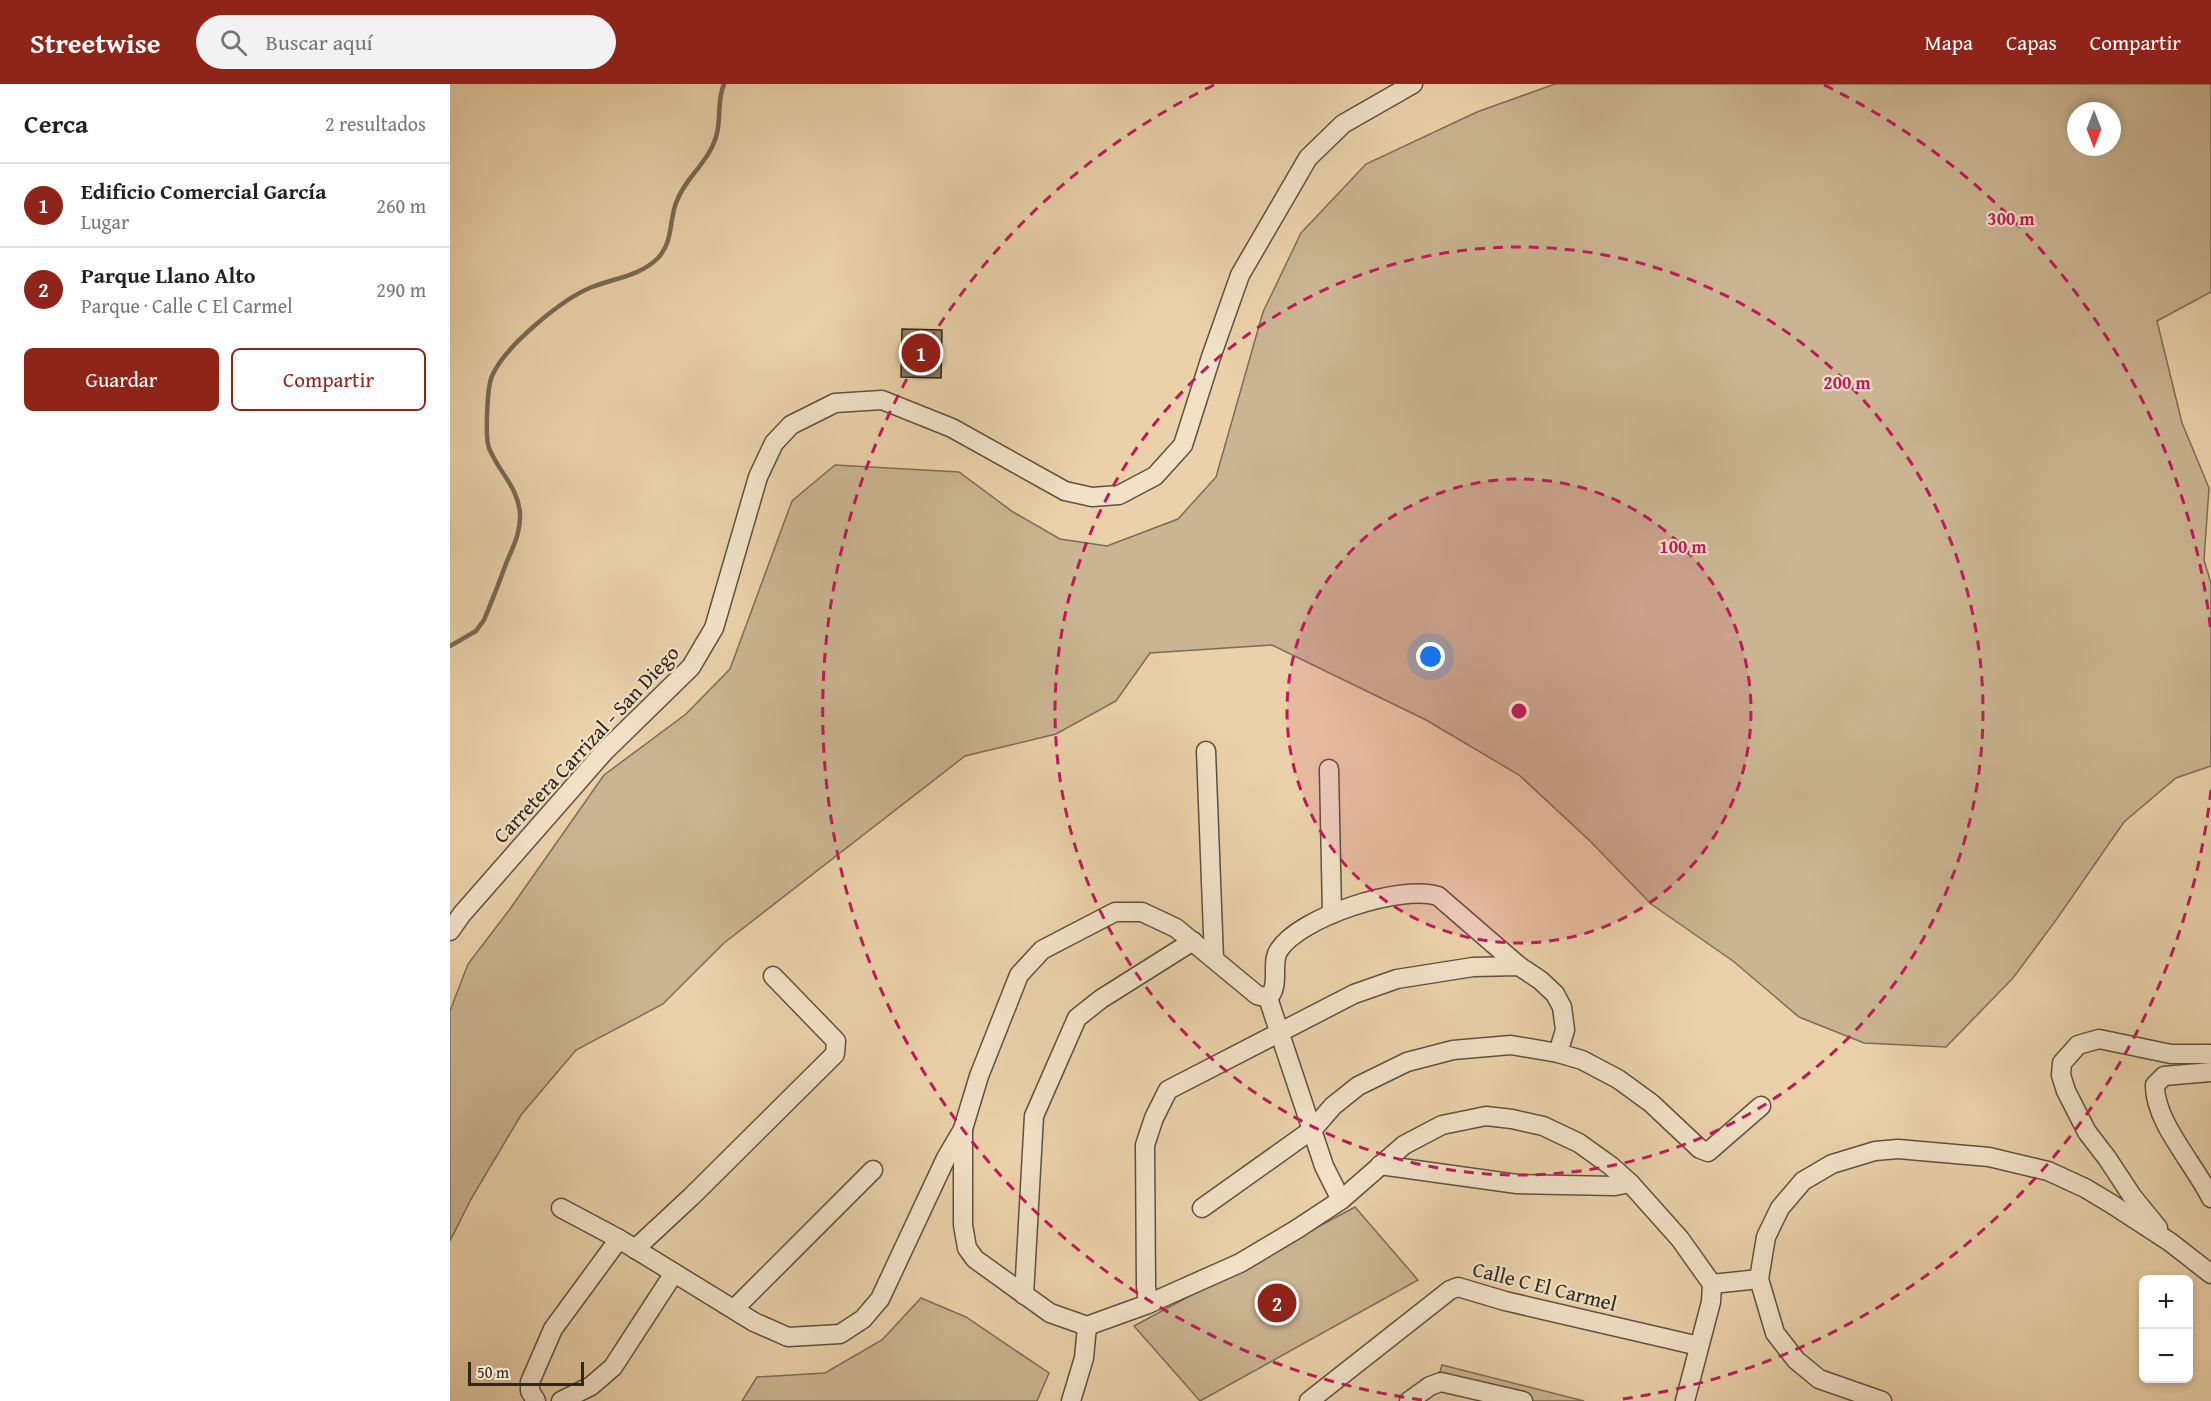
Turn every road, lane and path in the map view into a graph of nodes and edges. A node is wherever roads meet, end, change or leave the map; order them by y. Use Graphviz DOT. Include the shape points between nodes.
graph roads {
  1 [pos="1413,84"];
  2 [pos="1206,751"];
  3 [pos="1329,769"];
  4 [pos="1332,915"];
  5 [pos="450,931"];
  6 [pos="1193,941"];
  7 [pos="1214,959"];
  8 [pos="1520,966"];
  9 [pos="772,976"];
  10 [pos="1268,998"];
  11 [pos="1280,1031"];
  12 [pos="1558,1053"];
  13 [pos="2211,1054"];
  14 [pos="2211,1072"];
  15 [pos="1761,1106"];
  16 [pos="963,1129"];
  17 [pos="1312,1129"];
  18 [pos="1380,1165"];
  19 [pos="873,1170"];
  20 [pos="1630,1183"];
  21 [pos="2211,1198"];
  22 [pos="1341,1200"];
  23 [pos="561,1208"];
  24 [pos="1202,1208"];
  25 [pos="619,1239"];
  26 [pos="2170,1242"];
  27 [pos="635,1249"];
  28 [pos="674,1273"];
  29 [pos="2211,1274"];
  30 [pos="1759,1279"];
  31 [pos="1712,1284"];
  32 [pos="1024,1294"];
  33 [pos="1148,1304"];
  34 [pos="734,1309"];
  35 [pos="1087,1326"];
  36 [pos="1699,1346"];
  37 [pos="536,1401"];
  38 [pos="561,1401"];
  39 [pos="1071,1401"];
  40 [pos="1309,1401"];
  41 [pos="1409,1401"];
  42 [pos="1523,1401"];
  43 [pos="1684,1401"];
  44 [pos="1882,1401"];
  1 -- 5 [label="street, Carretera Carrizal - San Diego" via="1343,124 1308,158 1240,275 1183,445 1155,476 1119,495 1092,497 1065,491 952,428 882,400 835,403 791,425 774,443 758,477 714,628 691,668 604,752"];
  2 -- 7 [label="street"];
  3 -- 4 [label="street"];
  4 -- 8 [label="street" via="1373,898 1426,892 1438,896"];
  4 -- 10 [label="street" via="1287,938 1277,953 1274,990"];
  6 -- 7 [label="street"];
  6 -- 16 [label="street" via="1142,912 1115,912 1042,950 1019,975 979,1076"];
  6 -- 32 [label="street" via="1077,1018 1034,1116"];
  7 -- 10 [label="street" via="1257,995"];
  8 -- 11 [label="street" via="1473,967 1397,979 1354,994"];
  8 -- 12 [label="street" via="1555,994 1562,1007 1565,1030"];
  9 -- 27 [label="street" via="836,1041 835,1054"];
  10 -- 11 [label="street"];
  11 -- 17 [label="street"];
  11 -- 33 [label="street" via="1168,1090 1154,1118 1144,1144"];
  12 -- 15 [label="street" via="1618,1078 1708,1152"];
  12 -- 17 [label="street" via="1511,1045 1453,1050 1407,1062 1358,1086"];
  13 -- 26 [label="street" via="2171,1054 2099,1038 2078,1045 2061,1063 2066,1091 2087,1132"];
  14 -- 21 [label="street" via="2164,1076 2155,1085 2155,1092 2160,1114"];
  16 -- 32 [label="street" via="963,1225 967,1248 975,1259"];
  16 -- 34 [label="street" via="880,1299 863,1319 840,1334 788,1337"];
  17 -- 22 [label="street"];
  17 -- 24 [label="street"];
  18 -- 20 [label="street" via="1517,1184"];
  18 -- 20 [label="street" via="1404,1145 1442,1125 1486,1116 1552,1130 1579,1143"];
  18 -- 22 [label="street"];
  19 -- 34 [label="street"];
  20 -- 31 [label="street" via="1680,1239"];
  22 -- 33 [label="street" via="1240,1263"];
  23 -- 25 [label="street"];
  25 -- 27 [label="street"];
  25 -- 37 [label="street" via="553,1329 530,1382"];
  26 -- 29 [label="street"];
  26 -- 30 [label="street" via="2085,1188 2048,1171 1989,1157 1898,1149 1832,1164 1803,1181 1780,1208 1766,1237"];
  27 -- 28 [label="street"];
  28 -- 34 [label="street"];
  28 -- 38 [label="street" via="613,1367 591,1386"];
  30 -- 31 [label="street"];
  30 -- 44 [label="street" via="1775,1333 1796,1360 1820,1380"];
  31 -- 36 [label="street"];
  32 -- 35 [label="street" via="1050,1313"];
  33 -- 35 [label="street"];
  35 -- 39 [label="street" via="1084,1358"];
  36 -- 40 [label="street, Calle C El Carmel" via="1458,1287"];
  36 -- 43 [label="street"];
  41 -- 42 [label="street" via="1442,1382"];
}
